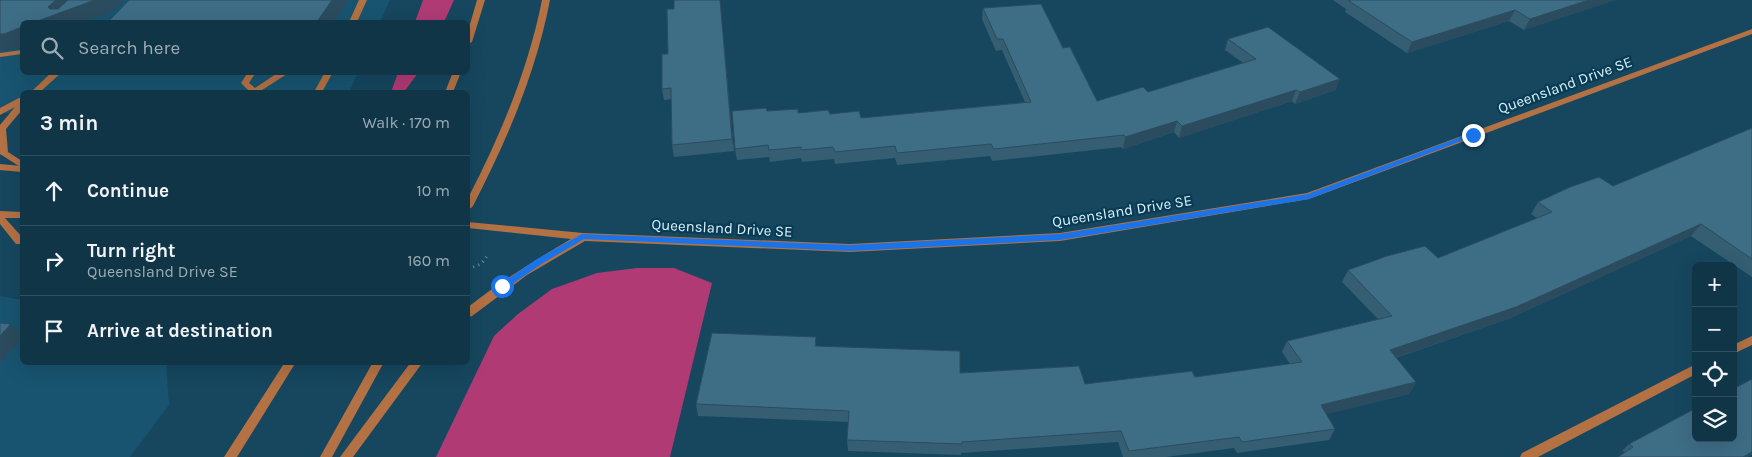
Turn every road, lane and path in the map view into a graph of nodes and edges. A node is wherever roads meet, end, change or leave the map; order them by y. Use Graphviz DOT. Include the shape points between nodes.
graph roads {
  1 [pos="363,0"];
  2 [pos="481,0"];
  3 [pos="546,0"];
  4 [pos="354,20"];
  5 [pos="1752,32"];
  6 [pos="470,36"];
  7 [pos="20,52"];
  8 [pos="0,55"];
  9 [pos="55,75"];
  10 [pos="250,75"];
  11 [pos="281,75"];
  12 [pos="327,75"];
  13 [pos="456,75"];
  14 [pos="37,90"];
  15 [pos="252,90"];
  16 [pos="257,90"];
  17 [pos="319,90"];
  18 [pos="449,90"];
  19 [pos="20,101"];
  20 [pos="20,107"];
  21 [pos="0,112"];
  22 [pos="20,165"];
  23 [pos="0,167"];
  24 [pos="20,167"];
  25 [pos="470,202"];
  26 [pos="0,214"];
  27 [pos="20,215"];
  28 [pos="0,218"];
  29 [pos="470,224"];
  30 [pos="582,236"];
  31 [pos="20,240"];
  32 [pos="488,255"];
  33 [pos="470,268"];
  34 [pos="470,311"];
  35 [pos="1752,340"];
  36 [pos="1737,348"];
  37 [pos="288,365"];
  38 [pos="378,365"];
  39 [pos="416,365"];
  40 [pos="1692,371"];
  41 [pos="230,457"];
  42 [pos="326,457"];
  43 [pos="346,457"];
  44 [pos="1526,457"];
  1 -- 4 [label="street"];
  2 -- 6 [label="street"];
  3 -- 25 [label="street" via="523,86 495,155"];
  5 -- 30 [label="street, Queensland Drive SE" via="1309,196 1060,237 850,248"];
  7 -- 8 [label="street"];
  9 -- 14 [label="street"];
  10 -- 15 [label="street" via="246,83"];
  11 -- 16 [label="street"];
  12 -- 17 [label="street"];
  13 -- 18 [label="street"];
  19 -- 21 [label="street"];
  20 -- 22 [label="street" via="1,129 4,153"];
  23 -- 24 [label="street"];
  26 -- 27 [label="street"];
  28 -- 31 [label="street"];
  29 -- 30 [label="street, Queensland Drive SE"];
  30 -- 34 [label="street" via="495,291"];
  32 -- 33 [label="path" via="481,264"];
  35 -- 36 [label="street"];
  37 -- 41 [label="street"];
  38 -- 42 [label="street"];
  39 -- 43 [label="street"];
  40 -- 44 [label="street"];
}
